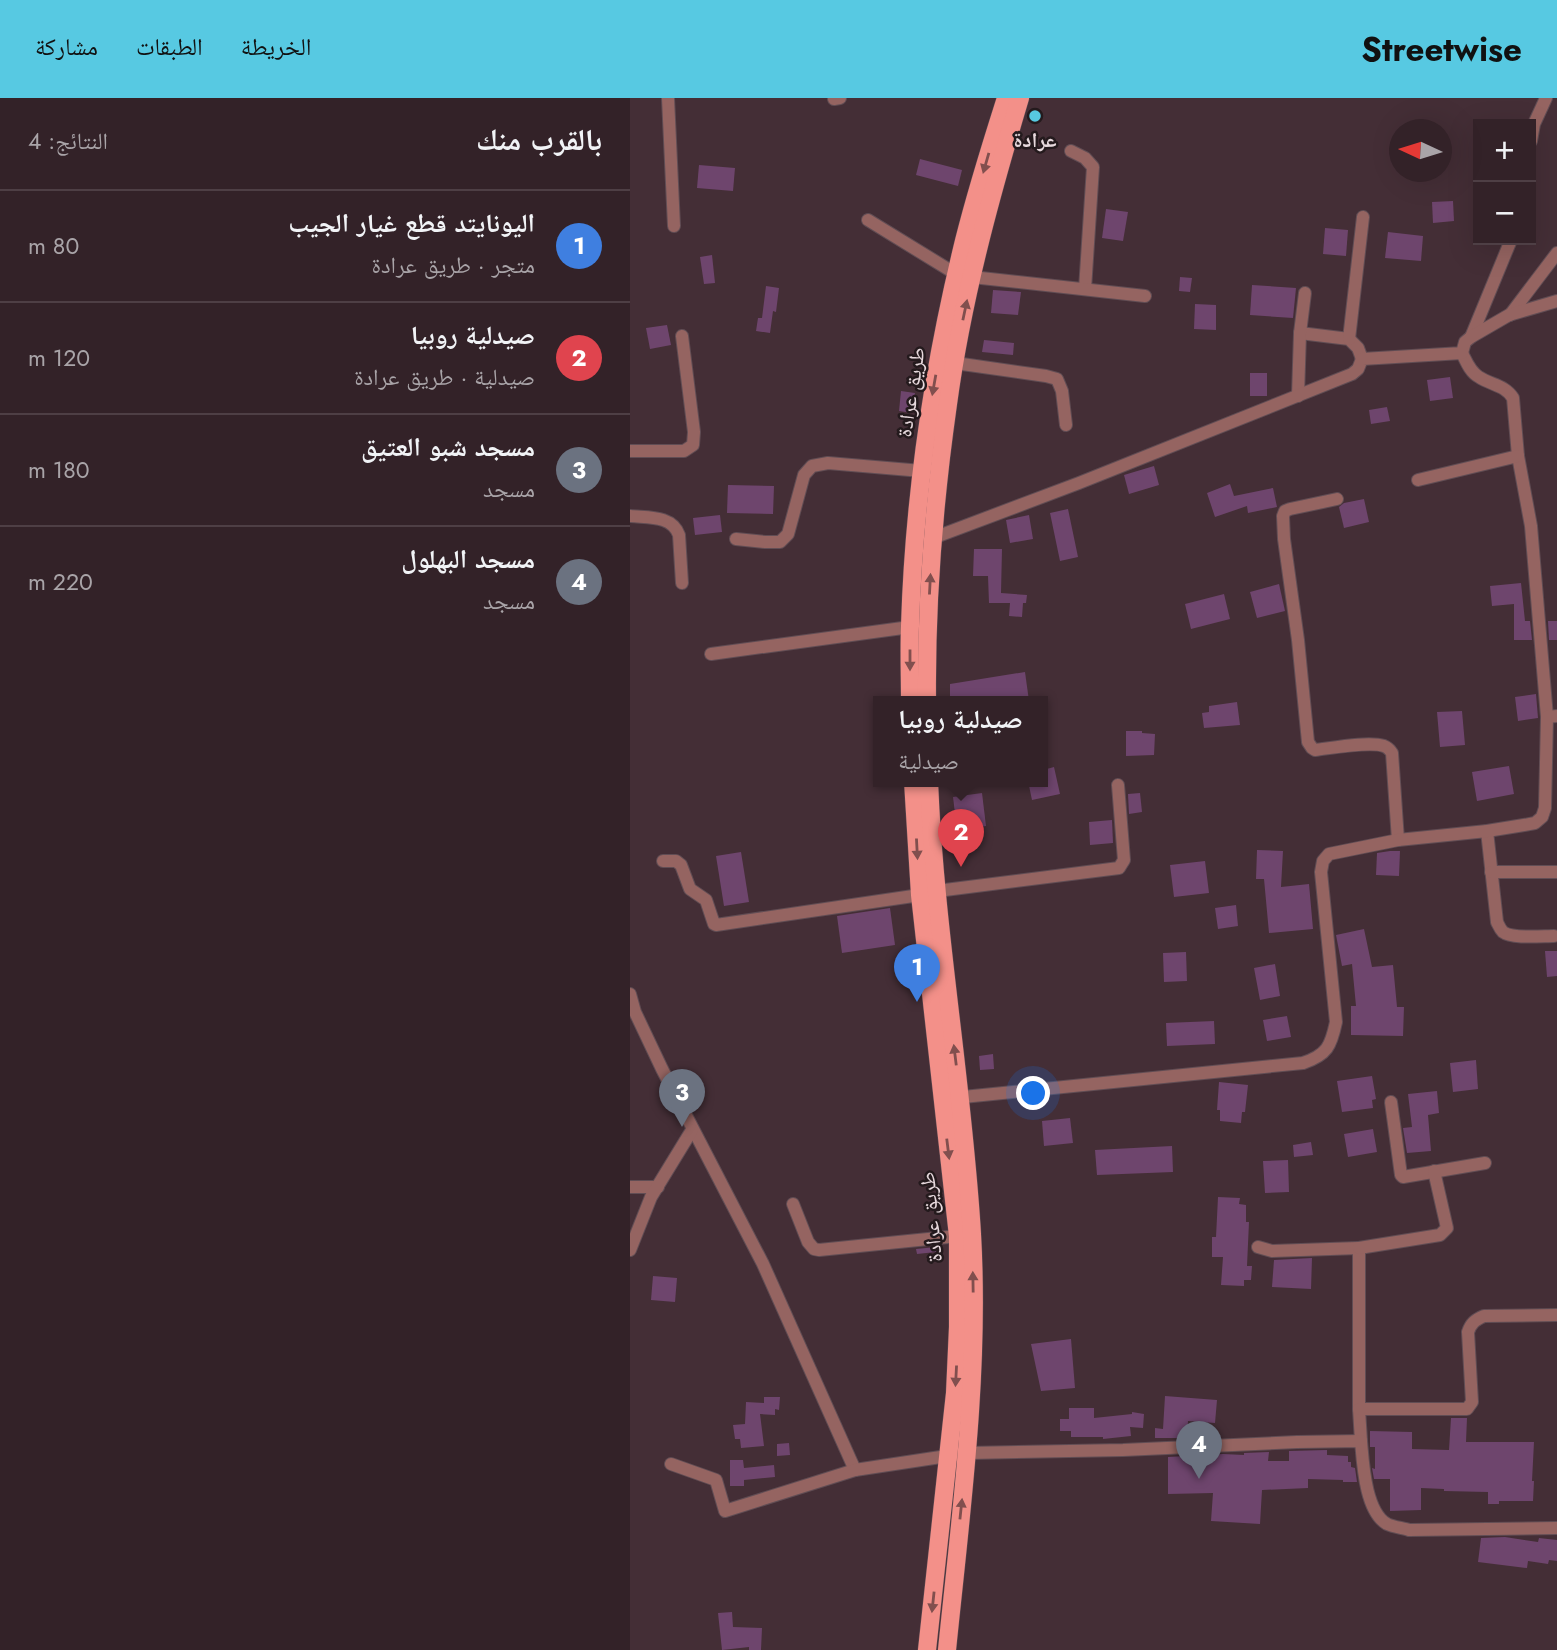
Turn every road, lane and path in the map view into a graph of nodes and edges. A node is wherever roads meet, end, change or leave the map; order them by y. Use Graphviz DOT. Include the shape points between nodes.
graph roads {
  1 [pos="668,98"];
  2 [pos="1006,98"];
  3 [pos="1020,98"];
  4 [pos="1546,98"];
  5 [pos="1536,120"];
  6 [pos="1071,151"];
  7 [pos="1363,217"];
  8 [pos="868,220"];
  9 [pos="674,226"];
  10 [pos="1509,245"];
  11 [pos="1557,253"];
  12 [pos="964,276"];
  13 [pos="1085,289"];
  14 [pos="1305,293"];
  15 [pos="1144,296"];
  16 [pos="1557,301"];
  17 [pos="1509,315"];
  18 [pos="1300,333"];
  19 [pos="682,336"];
  20 [pos="1471,337"];
  21 [pos="1349,339"];
  22 [pos="1462,352"];
  23 [pos="1362,359"];
  24 [pos="955,363"];
  25 [pos="1298,396"];
  26 [pos="1066,425"];
  27 [pos="630,452"];
  28 [pos="1518,456"];
  29 [pos="922,471"];
  30 [pos="1418,480"];
  31 [pos="1337,499"];
  32 [pos="630,516"];
  33 [pos="933,538"];
  34 [pos="736,539"];
  35 [pos="682,583"];
  36 [pos="910,627"];
  37 [pos="711,654"];
  38 [pos="910,696"];
  39 [pos="926,696"];
  40 [pos="1552,716"];
  41 [pos="1118,785"];
  42 [pos="914,787"];
  43 [pos="929,787"];
  44 [pos="1487,831"];
  45 [pos="1398,840"];
  46 [pos="663,861"];
  47 [pos="1491,872"];
  48 [pos="1557,872"];
  49 [pos="928,893"];
  50 [pos="1554,936"];
  51 [pos="630,994"];
  52 [pos="632,1012"];
  53 [pos="951,1099"];
  54 [pos="1391,1102"];
  55 [pos="692,1130"];
  56 [pos="1485,1163"];
  57 [pos="1434,1171"];
  58 [pos="630,1187"];
  59 [pos="658,1187"];
  60 [pos="793,1204"];
  61 [pos="958,1236"];
  62 [pos="1258,1247"];
  63 [pos="1359,1248"];
  64 [pos="630,1250"];
  65 [pos="1557,1315"];
  66 [pos="1359,1409"];
  67 [pos="1361,1441"];
  68 [pos="958,1454"];
  69 [pos="671,1464"];
  70 [pos="855,1471"];
  71 [pos="1557,1528"];
  72 [pos="927,1650"];
  73 [pos="947,1650"];
  1 -- 9 [label="street"];
  2 -- 12 [label="main road, طريق عرادة, one-way" via="977,192"];
  3 -- 12 [label="main road, طريق عرادة"];
  4 -- 5 [label="street"];
  6 -- 13 [label="street" via="1093,167"];
  7 -- 21 [label="street"];
  8 -- 12 [label="street"];
  10 -- 20 [label="street"];
  11 -- 17 [label="street"];
  12 -- 13 [label="street"];
  24 -- 12 [label="main road, طريق عرادة, one-way"];
  12 -- 29 [label="main road, طريق عرادة, one-way" via="934,388"];
  13 -- 15 [label="street"];
  14 -- 18 [label="street"];
  16 -- 17 [label="street"];
  17 -- 20 [label="street"];
  18 -- 21 [label="street"];
  18 -- 25 [label="street"];
  19 -- 27 [label="street" via="693,446 684,451"];
  20 -- 22 [label="street"];
  21 -- 23 [label="street"];
  22 -- 23 [label="street"];
  22 -- 28 [label="street" via="1473,372 1508,390 1513,398"];
  23 -- 25 [label="street" via="1352,374"];
  24 -- 26 [label="street" via="1057,379"];
  24 -- 33 [label="main road, طريق عرادة"];
  25 -- 33 [label="street"];
  28 -- 30 [label="street"];
  28 -- 40 [label="street" via="1531,526"];
  29 -- 34 [label="street" via="828,463 813,466 804,475 788,534 780,542"];
  29 -- 36 [label="main road, طريق عرادة"];
  31 -- 45 [label="street" via="1290,509 1283,516 1308,741 1315,750 1388,748"];
  32 -- 35 [label="street" via="662,519 677,529"];
  39 -- 33 [label="main road, طريق عرادة, one-way"];
  36 -- 37 [label="street"];
  36 -- 38 [label="main road, طريق عرادة, one-way"];
  40 -- 44 [label="street" via="1542,817 1535,823"];
  41 -- 49 [label="street" via="1124,860 1119,867"];
  42 -- 49 [label="main road, طريق عرادة, one-way"];
  43 -- 49 [label="main road, طريق عرادة"];
  44 -- 45 [label="street"];
  44 -- 47 [label="street"];
  45 -- 53 [label="street" via="1329,854 1323,861 1336,1022 1331,1043 1319,1058"];
  46 -- 49 [label="street" via="681,865 690,890 706,900 716,925"];
  47 -- 48 [label="street"];
  47 -- 50 [label="street" via="1497,922 1505,933"];
  49 -- 53 [label="main road, طريق عرادة"];
  51 -- 52 [label="street"];
  52 -- 55 [label="street"];
  53 -- 61 [label="main road, طريق عرادة, one-way"];
  68 -- 53 [label="main road, طريق عرادة, one-way" via="972,1391 973,1279 972,1234"];
  54 -- 57 [label="street" via="1401,1175"];
  55 -- 59 [label="street"];
  55 -- 70 [label="street" via="763,1264"];
  56 -- 57 [label="street"];
  57 -- 63 [label="street" via="1447,1228 1444,1233"];
  58 -- 59 [label="street"];
  59 -- 64 [label="street"];
  60 -- 61 [label="street" via="814,1249"];
  61 -- 68 [label="main road, طريق عرادة, one-way"];
  62 -- 63 [label="street" via="1272,1251"];
  63 -- 66 [label="street"];
  65 -- 66 [label="street" via="1483,1316 1470,1325 1472,1402 1466,1409"];
  66 -- 67 [label="street"];
  67 -- 68 [label="street"];
  67 -- 71 [label="street" via="1371,1501 1387,1524 1409,1530"];
  68 -- 70 [label="street"];
  68 -- 72 [label="main road, طريق عرادة, one-way"];
  73 -- 68 [label="main road, طريق عرادة, one-way"];
  69 -- 70 [label="street" via="716,1480 725,1511"];
}
